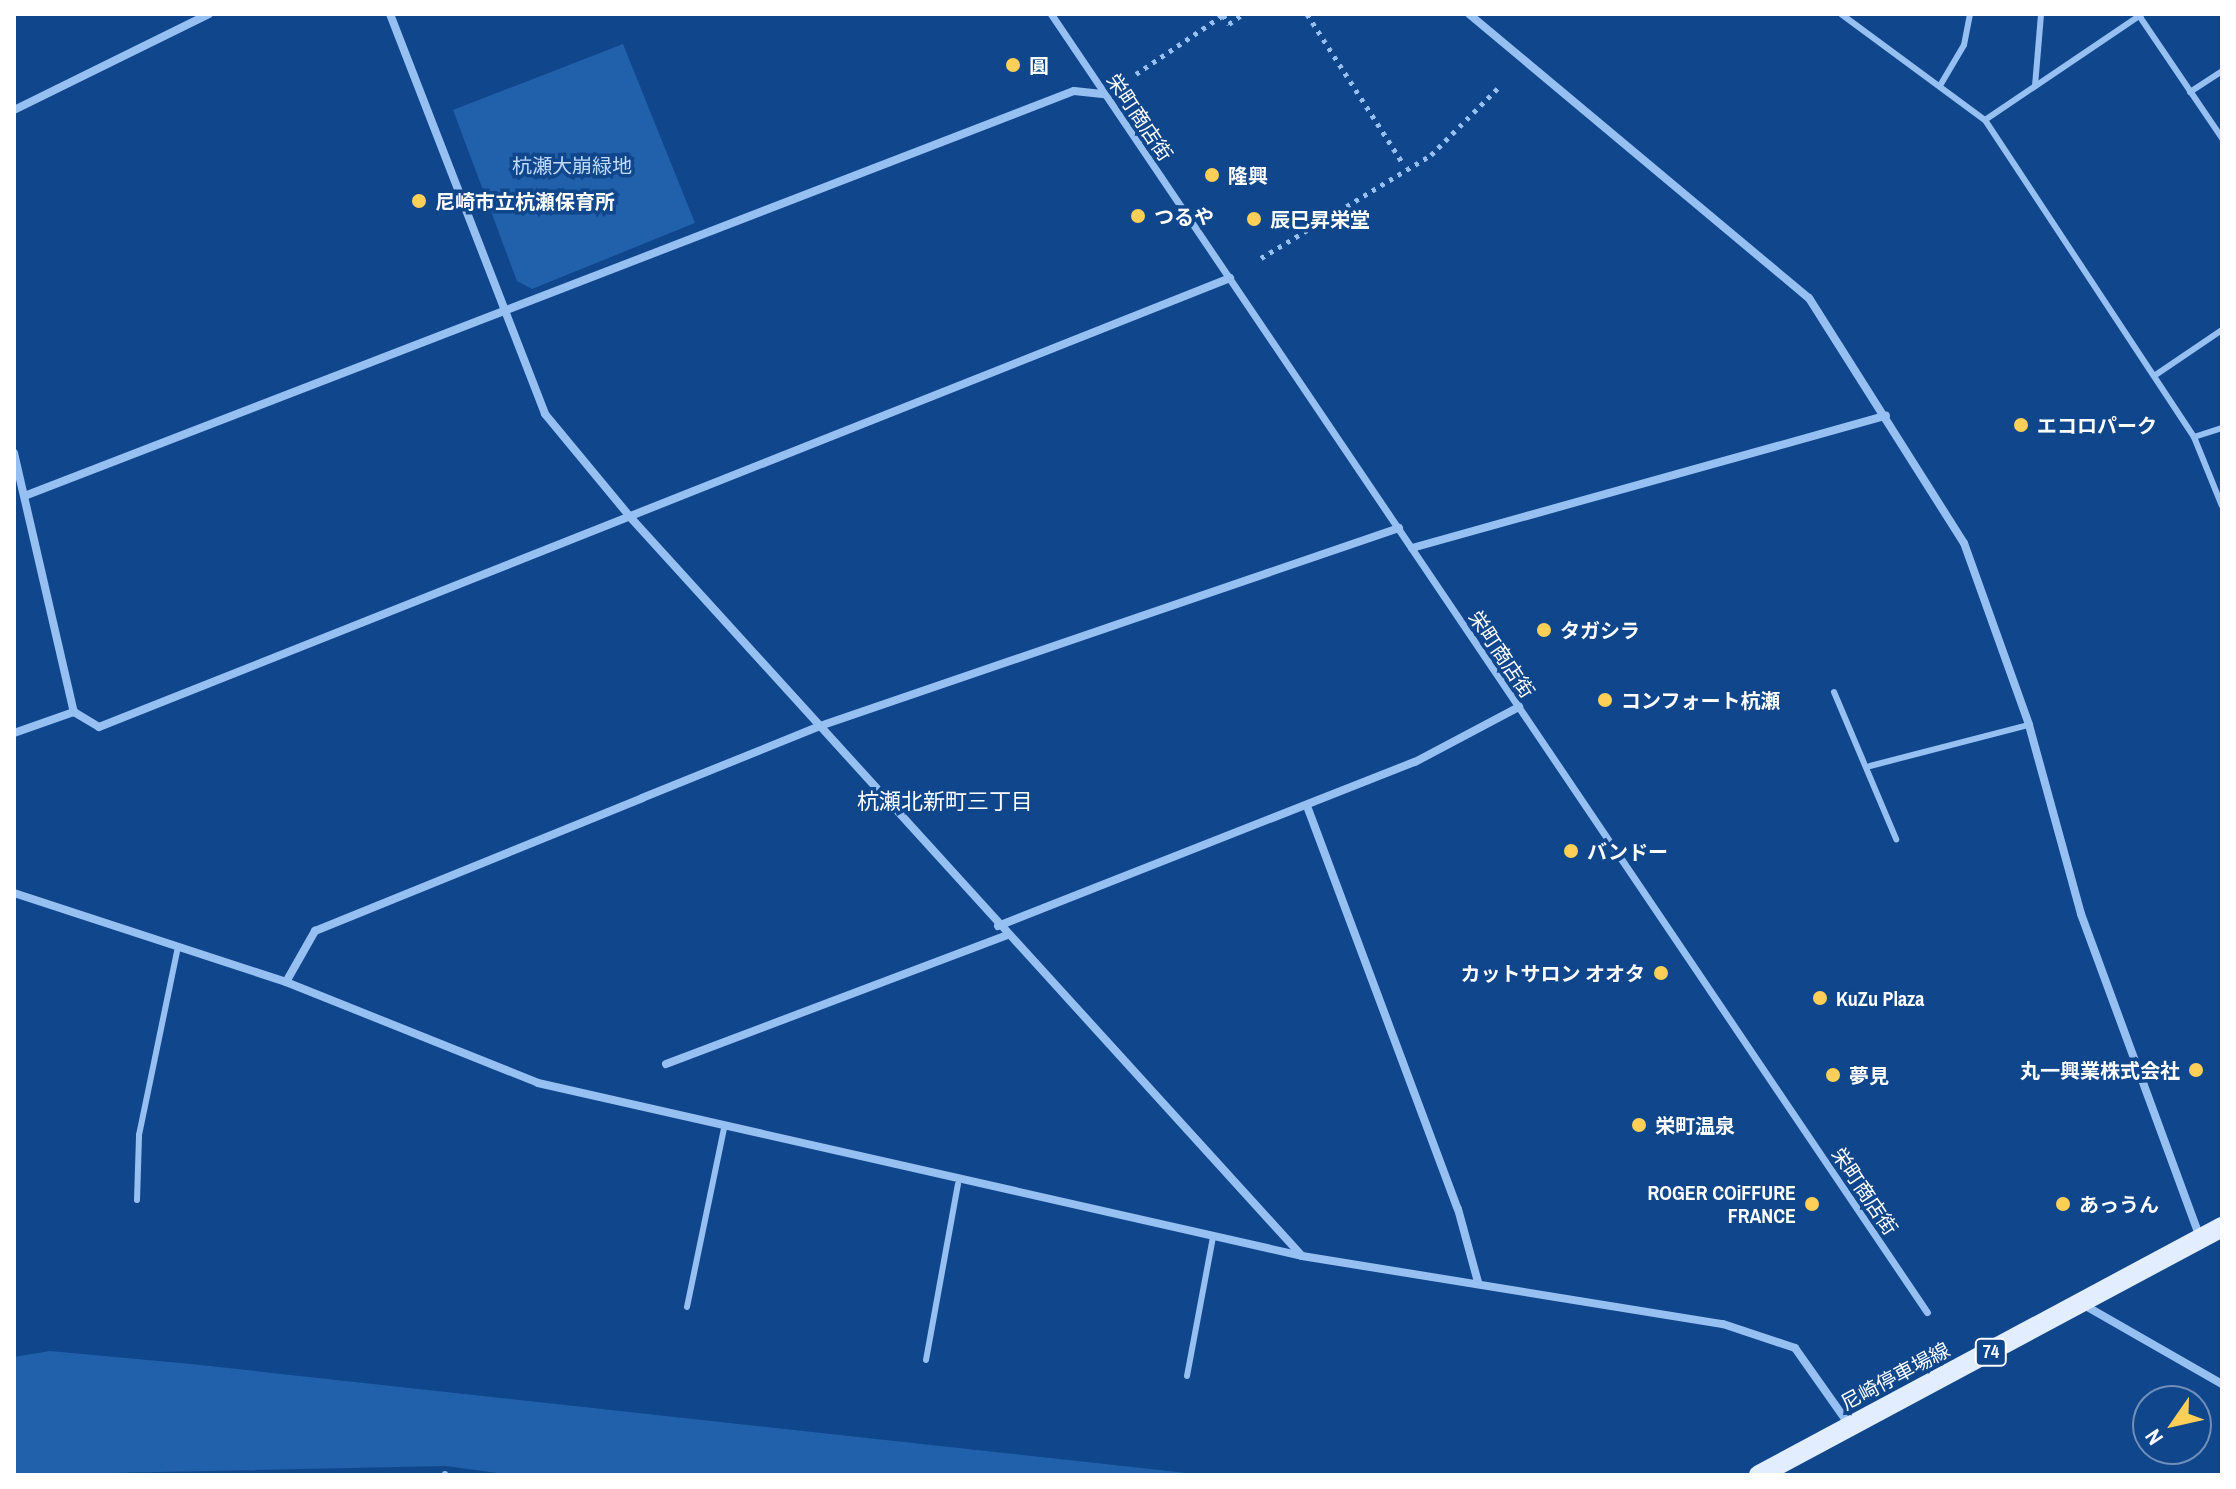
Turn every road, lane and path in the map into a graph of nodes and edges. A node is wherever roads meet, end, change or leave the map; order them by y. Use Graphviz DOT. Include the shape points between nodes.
graph roads {
  1 [pos="209,14"];
  2 [pos="390,14"];
  3 [pos="1051,14"];
  4 [pos="1243,14"];
  5 [pos="1307,14"];
  6 [pos="1469,14"];
  7 [pos="1841,14"];
  8 [pos="1970,14"];
  9 [pos="2041,14"];
  10 [pos="2139,15"];
  11 [pos="1525,60"];
  12 [pos="2222,71"];
  13 [pos="1941,84"];
  14 [pos="2035,86"];
  15 [pos="2190,92"];
  16 [pos="1105,94"];
  17 [pos="14,110"];
  18 [pos="1985,120"];
  19 [pos="2222,138"];
  20 [pos="1404,165"];
  21 [pos="1230,278"];
  22 [pos="507,314"];
  23 [pos="2222,330"];
  24 [pos="2154,376"];
  25 [pos="1886,416"];
  26 [pos="2222,428"];
  27 [pos="2194,437"];
  28 [pos="14,453"];
  29 [pos="27,495"];
  30 [pos="2222,506"];
  31 [pos="631,518"];
  32 [pos="1399,528"];
  33 [pos="1412,548"];
  34 [pos="1834,692"];
  35 [pos="1519,707"];
  36 [pos="74,712"];
  37 [pos="2029,725"];
  38 [pos="820,726"];
  39 [pos="14,733"];
  40 [pos="1870,766"];
  41 [pos="1307,806"];
  42 [pos="1896,839"];
  43 [pos="14,893"];
  44 [pos="998,926"];
  45 [pos="1007,935"];
  46 [pos="178,946"];
  47 [pos="286,982"];
  48 [pos="666,1064"];
  49 [pos="724,1129"];
  50 [pos="958,1184"];
  51 [pos="137,1200"];
  52 [pos="2222,1227"];
  53 [pos="1213,1237"];
  54 [pos="2201,1239"];
  55 [pos="1302,1256"];
  56 [pos="1478,1282"];
  57 [pos="2080,1302"];
  58 [pos="687,1307"];
  59 [pos="1927,1312"];
  60 [pos="926,1360"];
  61 [pos="1187,1376"];
  62 [pos="2222,1384"];
  63 [pos="1851,1427"];
  64 [pos="1759,1475"];
  1 -- 17 [label="street"];
  2 -- 22 [label="street"];
  3 -- 16 [label="street, 栄町商店街"];
  4 -- 16 [label="path" via="1229,24 1223,15"];
  5 -- 20 [label="path"];
  6 -- 11 [label="street"];
  7 -- 13 [label="lane"];
  8 -- 13 [label="lane" via="1964,45"];
  9 -- 14 [label="lane"];
  10 -- 14 [label="lane"];
  10 -- 15 [label="lane"];
  11 -- 20 [label="path" via="1431,155"];
  11 -- 25 [label="street" via="1809,298"];
  12 -- 15 [label="lane"];
  13 -- 18 [label="lane"];
  14 -- 18 [label="lane"];
  15 -- 19 [label="lane"];
  16 -- 21 [label="street, 栄町商店街"];
  16 -- 22 [label="street" via="1074,91"];
  18 -- 24 [label="lane"];
  20 -- 21 [label="path"];
  21 -- 31 [label="street"];
  21 -- 32 [label="street, 栄町商店街"];
  22 -- 29 [label="street"];
  22 -- 31 [label="street" via="545,414"];
  23 -- 24 [label="lane"];
  24 -- 27 [label="lane"];
  25 -- 33 [label="street"];
  25 -- 37 [label="street" via="1964,543"];
  26 -- 27 [label="lane"];
  27 -- 30 [label="lane"];
  28 -- 29 [label="street"];
  29 -- 36 [label="street" via="22,510"];
  31 -- 36 [label="street" via="99,727"];
  31 -- 38 [label="street"];
  32 -- 33 [label="street, 栄町商店街"];
  32 -- 38 [label="street"];
  33 -- 35 [label="street, 栄町商店街"];
  34 -- 40 [label="lane"];
  35 -- 41 [label="street" via="1415,762"];
  35 -- 59 [label="street, 栄町商店街"];
  36 -- 39 [label="street"];
  37 -- 40 [label="lane"];
  37 -- 54 [label="street" via="2081,914"];
  38 -- 44 [label="street"];
  38 -- 47 [label="street" via="315,931"];
  40 -- 42 [label="lane"];
  41 -- 44 [label="street"];
  41 -- 56 [label="street" via="1458,1209"];
  43 -- 46 [label="street"];
  44 -- 45 [label="street"];
  45 -- 48 [label="street"];
  45 -- 55 [label="street"];
  46 -- 47 [label="street"];
  46 -- 51 [label="lane" via="139,1135"];
  47 -- 49 [label="street" via="538,1083"];
  49 -- 50 [label="street"];
  49 -- 58 [label="lane"];
  50 -- 53 [label="street"];
  50 -- 60 [label="lane"];
  52 -- 54 [label="main road, 尼崎停車場線 / 74"];
  53 -- 55 [label="street"];
  53 -- 61 [label="lane"];
  54 -- 57 [label="main road, 尼崎停車場線 / 74"];
  55 -- 56 [label="street"];
  56 -- 63 [label="street" via="1723,1324 1795,1348"];
  57 -- 62 [label="street"];
  57 -- 63 [label="main road, 尼崎停車場線 / 74"];
  63 -- 64 [label="main road, 尼崎停車場線 / 74"];
}
